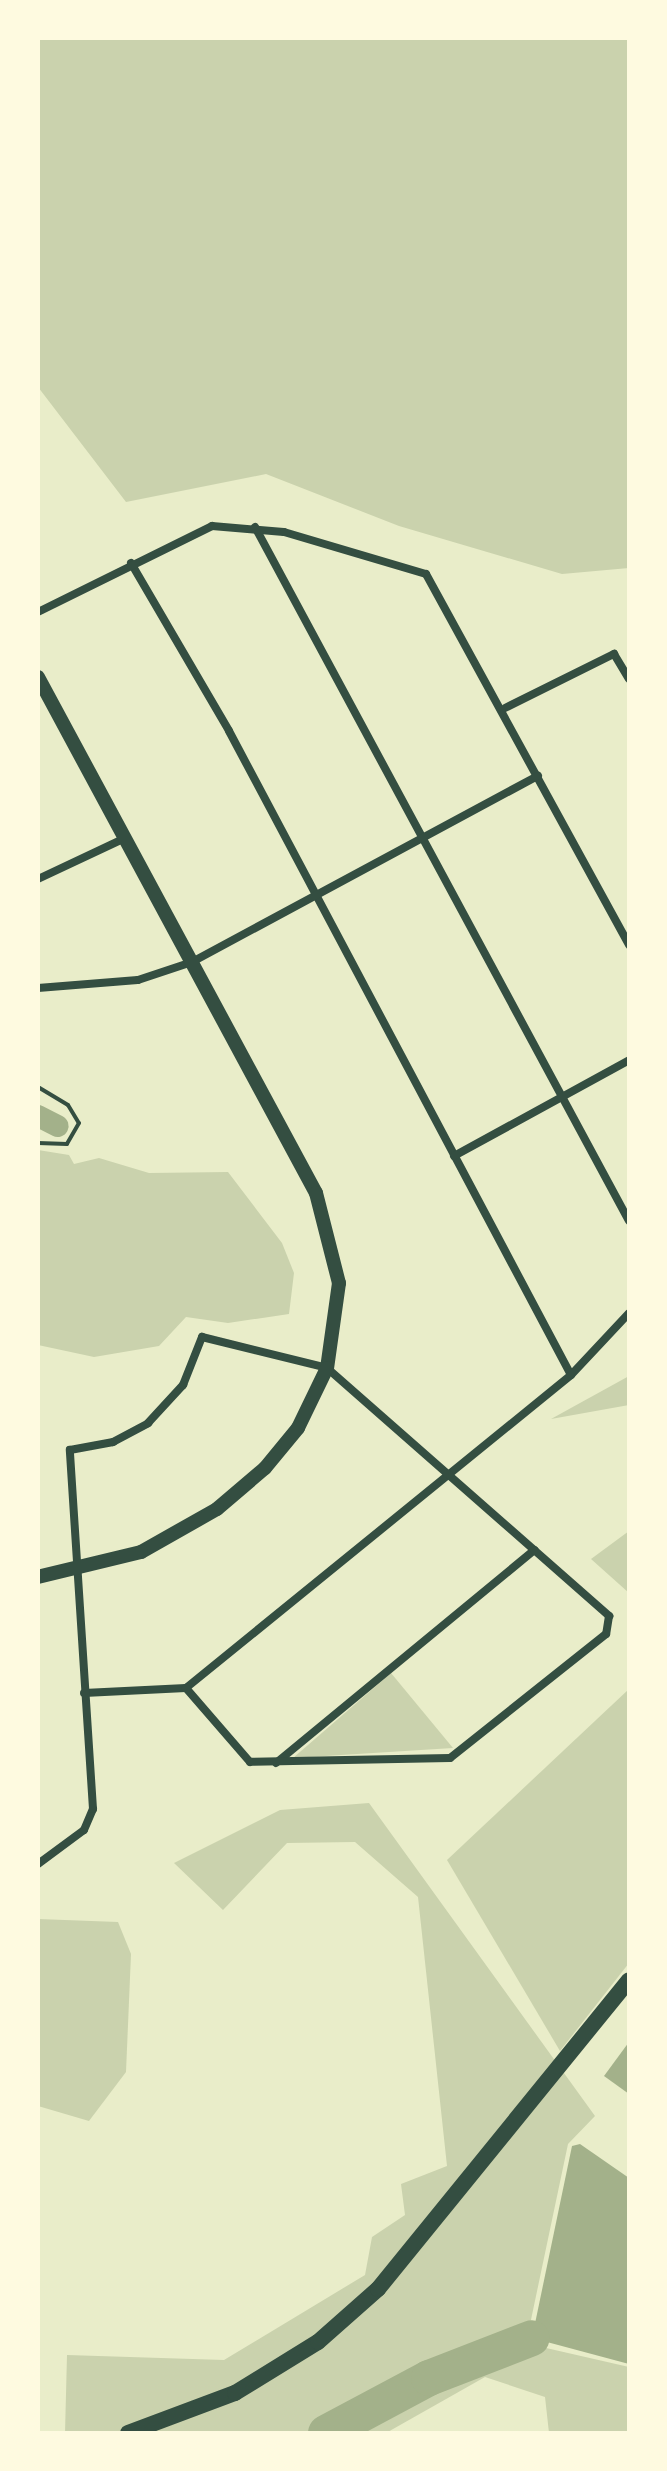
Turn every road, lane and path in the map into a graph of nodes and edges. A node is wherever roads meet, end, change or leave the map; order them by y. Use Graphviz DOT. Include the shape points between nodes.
graph roads {
  1 [pos="255,527"];
  2 [pos="131,563"];
  3 [pos="38,612"];
  4 [pos="38,677"];
  5 [pos="629,679"];
  6 [pos="505,708"];
  7 [pos="538,776"];
  8 [pos="427,836"];
  9 [pos="125,838"];
  10 [pos="38,879"];
  11 [pos="313,898"];
  12 [pos="629,945"];
  13 [pos="192,962"];
  14 [pos="38,988"];
  15 [pos="629,1060"];
  16 [pos="38,1087"];
  17 [pos="564,1092"];
  18 [pos="38,1143"];
  19 [pos="454,1156"];
  20 [pos="629,1221"];
  21 [pos="629,1313"];
  22 [pos="327,1368"];
  23 [pos="571,1375"];
  24 [pos="448,1472"];
  25 [pos="534,1550"];
  26 [pos="79,1572"];
  27 [pos="38,1577"];
  28 [pos="186,1688"];
  29 [pos="84,1693"];
  30 [pos="276,1763"];
  31 [pos="38,1864"];
  32 [pos="629,1980"];
  33 [pos="128,2433"];
  1 -- 2 [label="street" via="212,526"];
  1 -- 6 [label="street" via="426,574"];
  1 -- 8 [label="street"];
  2 -- 3 [label="street"];
  2 -- 11 [label="street" via="229,731"];
  4 -- 9 [label="street"];
  5 -- 6 [label="street" via="614,654"];
  6 -- 7 [label="street"];
  7 -- 8 [label="street"];
  7 -- 12 [label="street"];
  8 -- 11 [label="street"];
  8 -- 17 [label="street"];
  9 -- 10 [label="street"];
  9 -- 13 [label="street"];
  11 -- 13 [label="street"];
  11 -- 19 [label="street"];
  13 -- 14 [label="street" via="138,980"];
  13 -- 22 [label="street" via="316,1193 331,1235 339,1321"];
  15 -- 17 [label="street"];
  16 -- 18 [label="path" via="68,1105 79,1123 67,1144"];
  17 -- 19 [label="street"];
  17 -- 20 [label="street"];
  19 -- 23 [label="street"];
  21 -- 23 [label="street"];
  22 -- 24 [label="street"];
  22 -- 26 [label="street" via="298,1428 217,1509 141,1552"];
  22 -- 26 [label="street" via="202,1337 183,1385 148,1423 113,1442 70,1450"];
  23 -- 24 [label="street"];
  24 -- 25 [label="street"];
  24 -- 28 [label="street"];
  25 -- 30 [label="street"];
  25 -- 30 [label="street" via="609,1616 606,1634 450,1758"];
  26 -- 27 [label="street"];
  26 -- 29 [label="street"];
  28 -- 29 [label="street"];
  28 -- 30 [label="street" via="250,1762"];
  29 -- 31 [label="street" via="92,1819"];
  32 -- 33 [label="main road" via="378,2289 318,2342 235,2393"];
}
